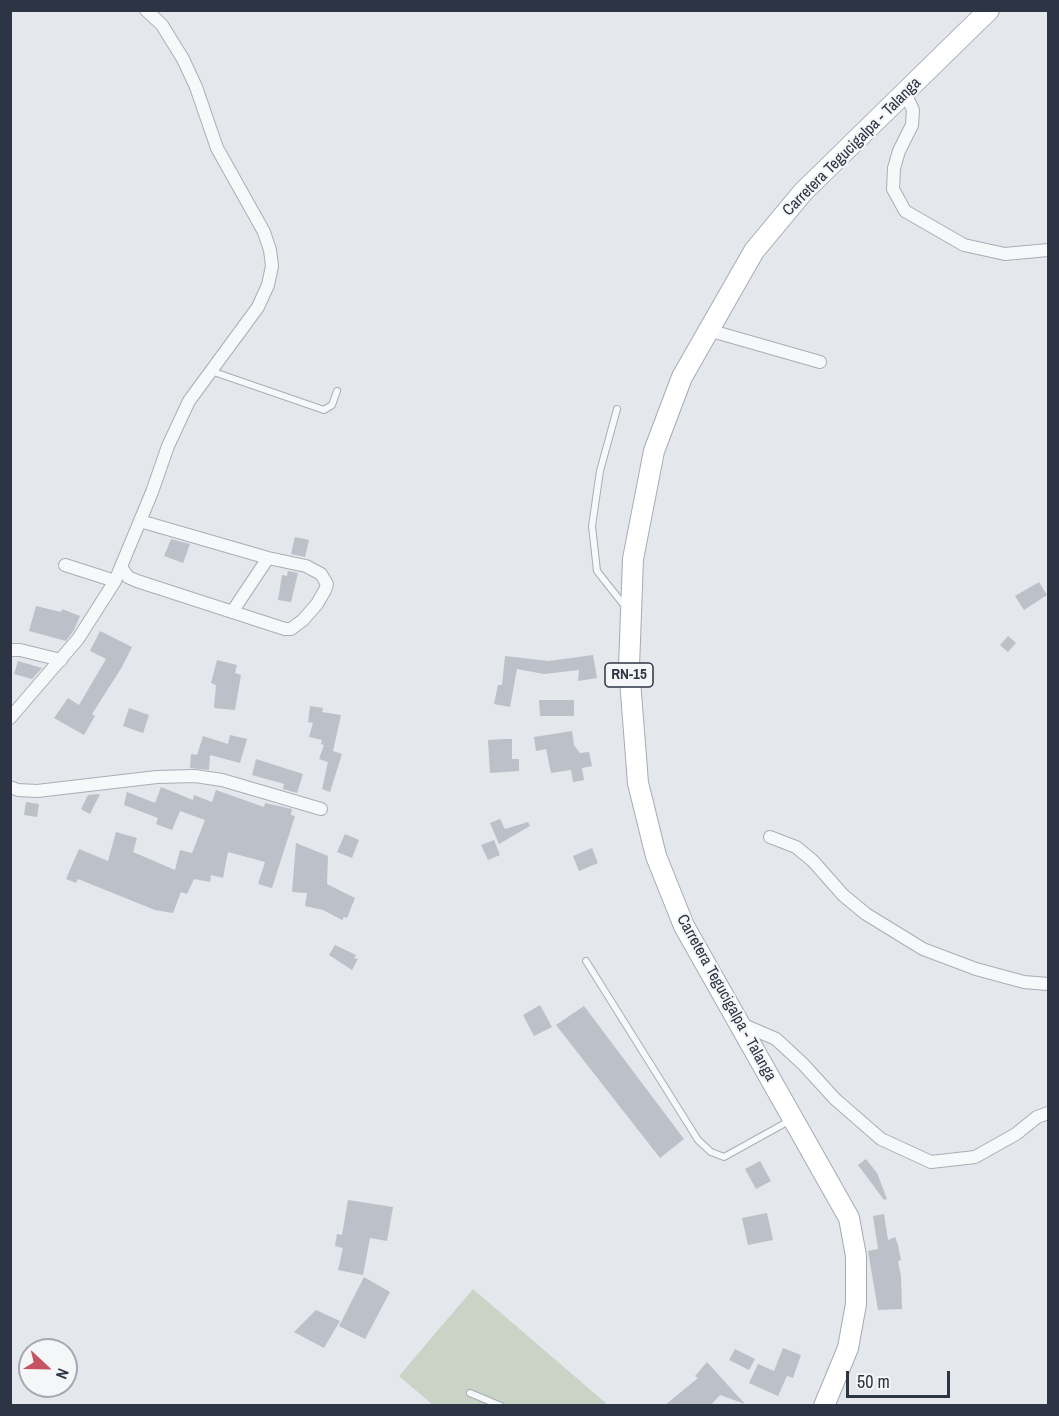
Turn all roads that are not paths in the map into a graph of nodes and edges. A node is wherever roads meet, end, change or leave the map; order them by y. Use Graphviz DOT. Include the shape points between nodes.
graph roads {
  1 [pos="147,10"];
  2 [pos="989,10"];
  3 [pos="905,93"];
  4 [pos="1048,250"];
  5 [pos="708,330"];
  6 [pos="819,362"];
  7 [pos="211,371"];
  8 [pos="337,392"];
  9 [pos="618,409"];
  10 [pos="140,520"];
  11 [pos="267,558"];
  12 [pos="65,565"];
  13 [pos="121,567"];
  14 [pos="115,581"];
  15 [pos="232,612"];
  16 [pos="631,614"];
  17 [pos="10,650"];
  18 [pos="62,660"];
  19 [pos="10,718"];
  20 [pos="10,787"];
  21 [pos="321,809"];
  22 [pos="770,837"];
  23 [pos="586,961"];
  24 [pos="1048,984"];
  25 [pos="737,1023"];
  26 [pos="1048,1113"];
  27 [pos="792,1119"];
  28 [pos="470,1393"];
  29 [pos="501,1406"];
  30 [pos="824,1406"];
  1 -- 7 [label="street" via="162,25 183,59 217,148 270,250 272,266 258,307"];
  2 -- 3 [label="main road, Carretera Tegucigalpa - Talanga / RN-15"];
  3 -- 4 [label="street" via="913,110 912,125 899,151 893,189 905,211 964,245 1005,254"];
  3 -- 5 [label="main road, Carretera Tegucigalpa - Talanga / RN-15" via="803,192 754,251"];
  5 -- 6 [label="street"];
  5 -- 16 [label="main road, Carretera Tegucigalpa - Talanga / RN-15" via="682,377 654,451 633,560"];
  7 -- 8 [label="lane" via="324,410 332,405"];
  7 -- 10 [label="street" via="189,401"];
  9 -- 16 [label="lane" via="600,471 592,526 597,571"];
  10 -- 11 [label="street"];
  10 -- 13 [label="street"];
  11 -- 15 [label="street"];
  11 -- 15 [label="street" via="306,566 321,574 327,584 317,604 291,629"];
  12 -- 14 [label="street"];
  13 -- 14 [label="street"];
  13 -- 15 [label="street" via="137,581"];
  14 -- 18 [label="street"];
  16 -- 25 [label="main road, Carretera Tegucigalpa - Talanga / RN-15" via="629,667 638,783 656,856 684,926"];
  17 -- 18 [label="street"];
  18 -- 19 [label="street"];
  20 -- 21 [label="street" via="37,791 195,776"];
  22 -- 24 [label="street" via="796,847 866,914 923,949 976,969"];
  23 -- 27 [label="lane" via="698,1140 711,1152 724,1157"];
  25 -- 26 [label="street" via="776,1039 881,1139 931,1162 975,1157"];
  25 -- 27 [label="main road, Carretera Tegucigalpa - Talanga / RN-15"];
  27 -- 30 [label="main road, Carretera Tegucigalpa - Talanga / RN-15" via="849,1218 856,1256 856,1304 848,1348"];
  28 -- 29 [label="lane"];
}
